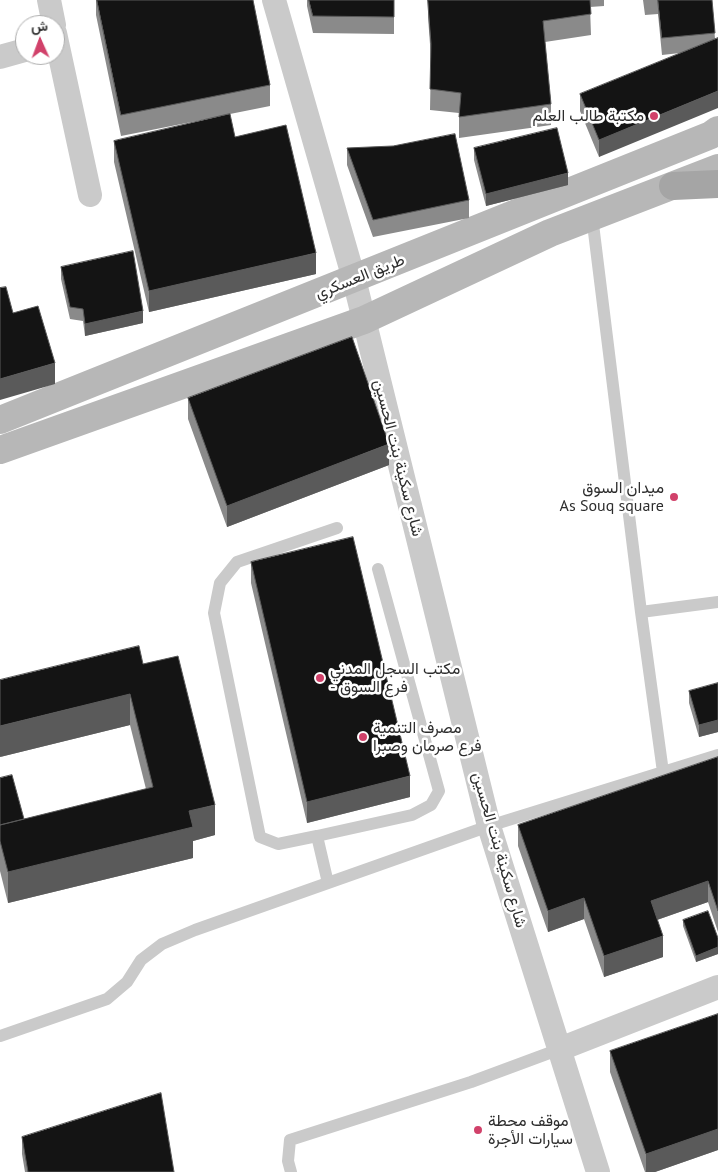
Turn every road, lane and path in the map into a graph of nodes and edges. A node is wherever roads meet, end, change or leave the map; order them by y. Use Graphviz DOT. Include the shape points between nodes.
graph roads {
  1 [pos="49,0"];
  2 [pos="274,0"];
  3 [pos="52,15"];
  4 [pos="15,52"];
  5 [pos="0,56"];
  6 [pos="62,65"];
  7 [pos="718,130"];
  8 [pos="718,168"];
  9 [pos="718,184"];
  10 [pos="673,186"];
  11 [pos="90,194"];
  12 [pos="592,216"];
  13 [pos="354,279"];
  14 [pos="364,320"];
  15 [pos="0,420"];
  16 [pos="0,450"];
  17 [pos="337,528"];
  18 [pos="378,569"];
  19 [pos="718,602"];
  20 [pos="641,612"];
  21 [pos="718,755"];
  22 [pos="663,772"];
  23 [pos="489,826"];
  24 [pos="317,836"];
  25 [pos="328,883"];
  26 [pos="718,987"];
  27 [pos="0,1036"];
  28 [pos="560,1049"];
  29 [pos="291,1172"];
  30 [pos="598,1172"];
  1 -- 3 [label="street"];
  2 -- 13 [label="street, شارع سكينة بنت الحسين"];
  4 -- 5 [label="street"];
  6 -- 11 [label="street"];
  7 -- 13 [label="street, طريق العسكري"];
  8 -- 10 [label="street"];
  9 -- 10 [label="main road"];
  10 -- 12 [label="street"];
  12 -- 14 [label="street"];
  12 -- 20 [label="lane"];
  13 -- 14 [label="street, شارع سكينة بنت الحسين"];
  13 -- 15 [label="street, طريق العسكري"];
  14 -- 16 [label="street"];
  14 -- 23 [label="street, شارع سكينة بنت الحسين"];
  17 -- 24 [label="lane" via="236,562 220,583 214,613 260,837 278,844"];
  18 -- 24 [label="lane" via="439,791 431,805 412,815"];
  19 -- 20 [label="lane"];
  20 -- 22 [label="lane"];
  21 -- 22 [label="lane"];
  22 -- 23 [label="lane"];
  23 -- 25 [label="lane"];
  23 -- 28 [label="street, شارع سكينة بنت الحسين"];
  24 -- 25 [label="lane"];
  25 -- 27 [label="lane" via="162,944 141,960 128,982 107,999"];
  26 -- 28 [label="street"];
  28 -- 29 [label="lane" via="471,1082 290,1140 288,1161"];
  28 -- 30 [label="street, شارع سكينة بنت الحسين"];
}
